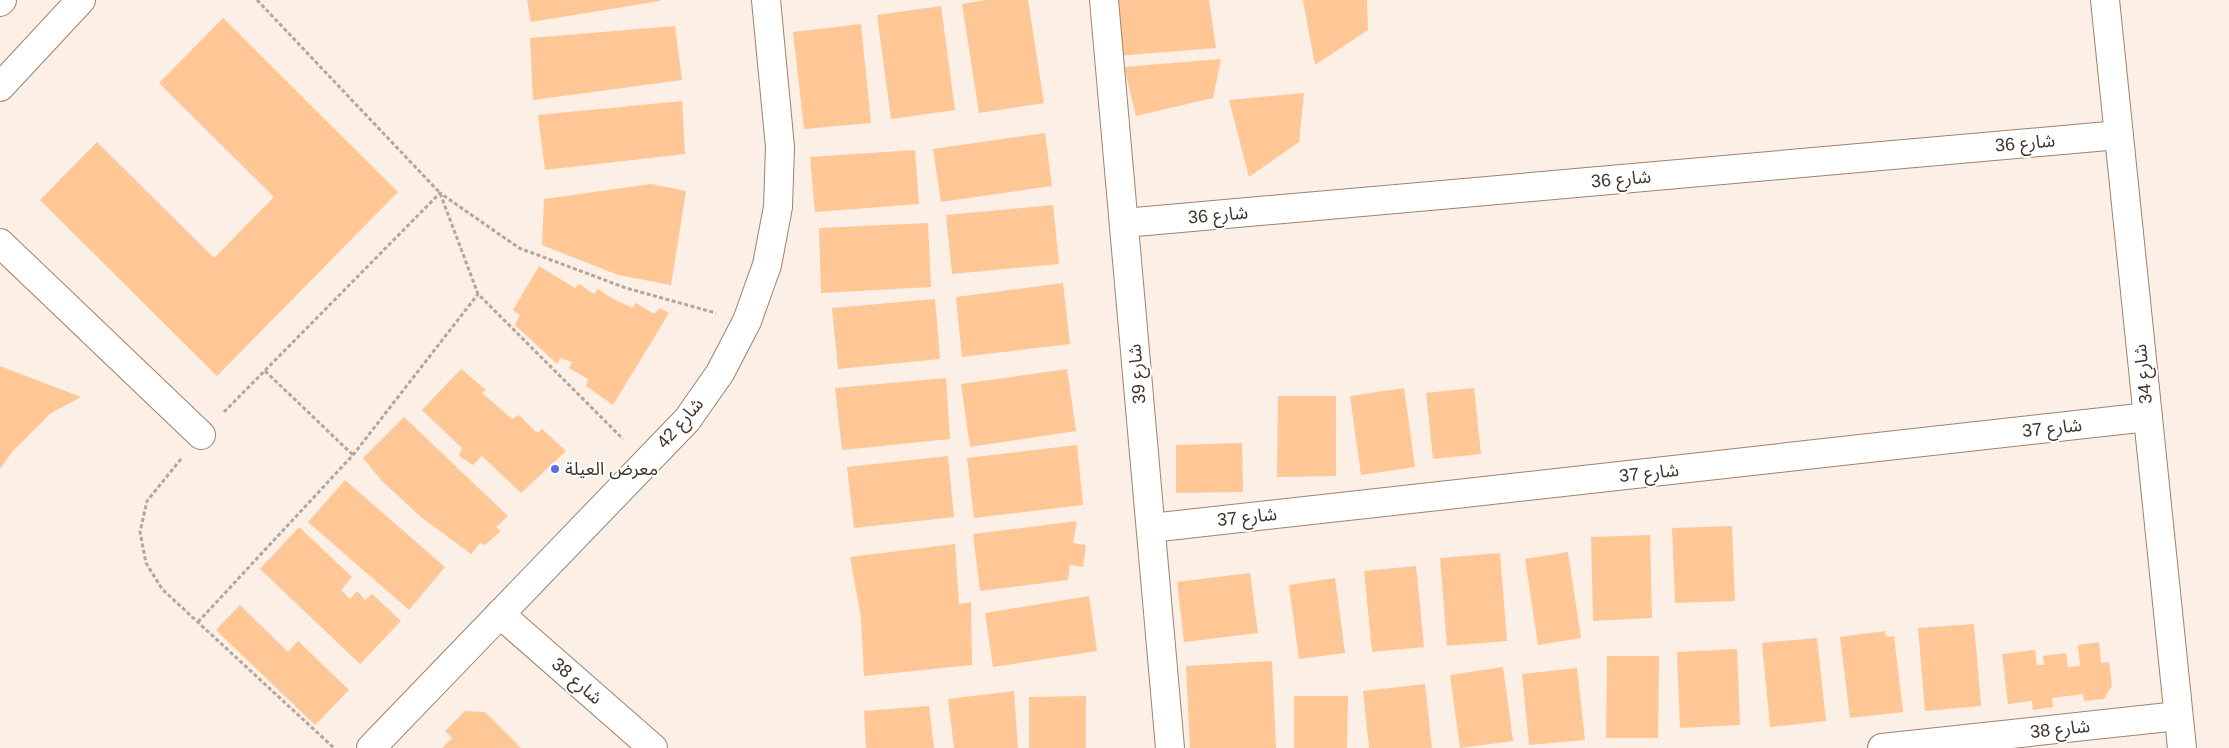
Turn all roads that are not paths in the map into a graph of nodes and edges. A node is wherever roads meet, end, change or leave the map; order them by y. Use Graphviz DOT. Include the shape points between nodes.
graph roads {
  1 [pos="81,0"];
  2 [pos="766,0"];
  3 [pos="1104,0"];
  4 [pos="2105,0"];
  5 [pos="0,87"];
  6 [pos="2119,135"];
  7 [pos="1124,224"];
  8 [pos="0,243"];
  9 [pos="2148,417"];
  10 [pos="201,435"];
  11 [pos="1151,528"];
  12 [pos="500,614"];
  13 [pos="2178,716"];
  14 [pos="371,748"];
  15 [pos="653,748"];
  16 [pos="1170,748"];
  17 [pos="1882,748"];
  18 [pos="2182,748"];
  1 -- 5 [label="street"];
  2 -- 12 [label="street, شارع 42" via="780,147 778,207 767,265 747,321 720,373 692,412"];
  3 -- 7 [label="street, شارع 39"];
  4 -- 6 [label="street, شارع 34"];
  6 -- 7 [label="street, شارع 36"];
  6 -- 9 [label="street, شارع 34"];
  7 -- 11 [label="street, شارع 39"];
  8 -- 10 [label="street"];
  9 -- 11 [label="street, شارع 37"];
  9 -- 13 [label="street, شارع 34"];
  11 -- 16 [label="street, شارع 39"];
  12 -- 14 [label="street, شارع 42"];
  12 -- 15 [label="street, شارع 38"];
  13 -- 17 [label="street, شارع 38"];
  13 -- 18 [label="street, شارع 34"];
}
